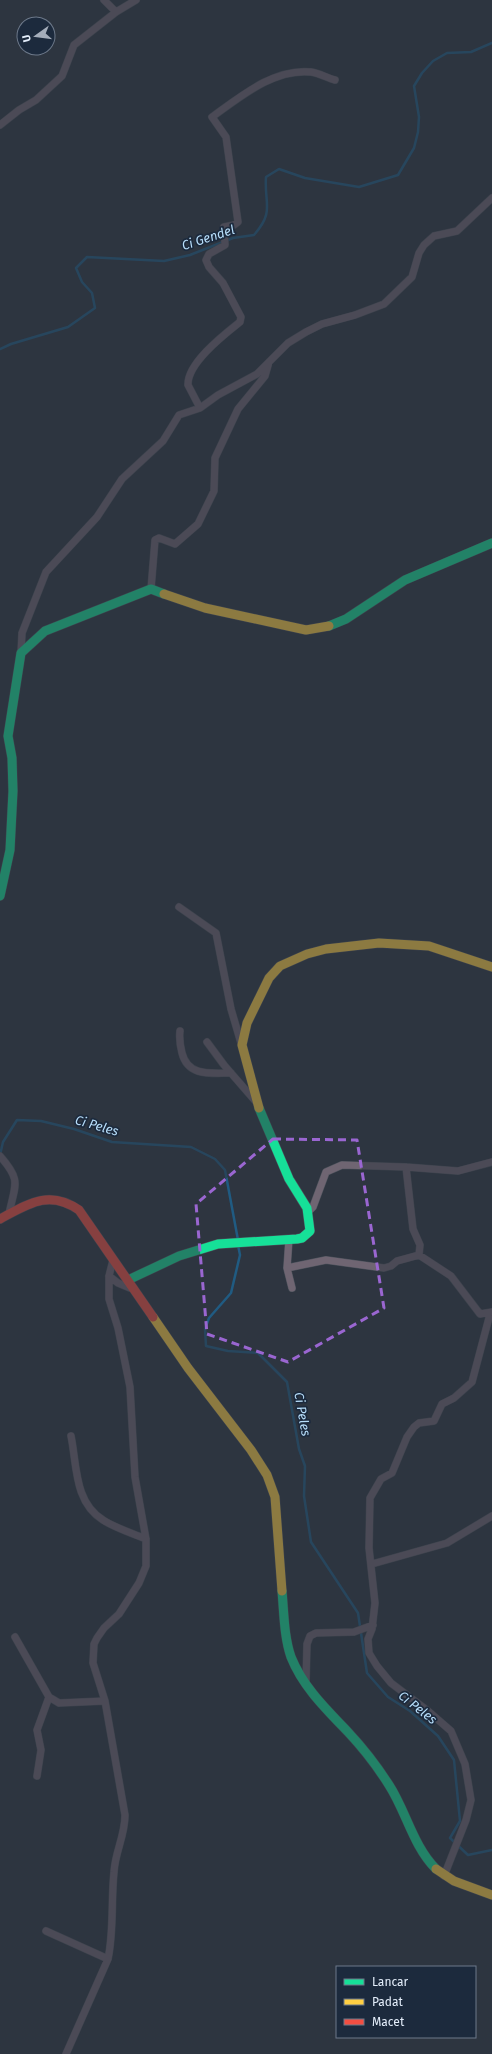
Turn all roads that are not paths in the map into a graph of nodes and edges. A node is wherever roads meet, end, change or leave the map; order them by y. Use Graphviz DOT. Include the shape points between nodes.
graph roads {
  1 [pos="104,0"];
  2 [pos="136,0"];
  3 [pos="116,12"];
  4 [pos="335,80"];
  5 [pos="0,125"];
  6 [pos="492,198"];
  7 [pos="269,362"];
  8 [pos="200,408"];
  9 [pos="492,543"];
  10 [pos="151,589"];
  11 [pos="21,653"];
  12 [pos="0,896"];
  13 [pos="179,907"];
  14 [pos="492,967"];
  15 [pos="180,1031"];
  16 [pos="207,1042"];
  17 [pos="242,1045"];
  18 [pos="231,1073"];
  19 [pos="258,1105"];
  20 [pos="0,1156"];
  21 [pos="492,1162"];
  22 [pos="406,1167"];
  23 [pos="308,1212"];
  24 [pos="9,1214"];
  25 [pos="0,1218"];
  26 [pos="289,1239"];
  27 [pos="419,1256"];
  28 [pos="113,1259"];
  29 [pos="287,1268"];
  30 [pos="109,1276"];
  31 [pos="128,1280"];
  32 [pos="292,1288"];
  33 [pos="134,1289"];
  34 [pos="491,1313"];
  35 [pos="71,1436"];
  36 [pos="492,1516"];
  37 [pos="146,1539"];
  38 [pos="372,1564"];
  39 [pos="373,1625"];
  40 [pos="15,1638"];
  41 [pos="305,1685"];
  42 [pos="49,1697"];
  43 [pos="105,1701"];
  44 [pos="37,1776"];
  45 [pos="444,1876"];
  46 [pos="492,1895"];
  47 [pos="46,1931"];
  48 [pos="108,1959"];
  49 [pos="66,2054"];
  1 -- 3 [label="street"];
  2 -- 3 [label="street"];
  3 -- 5 [label="street" via="74,45 62,76 36,100"];
  4 -- 8 [label="street" via="311,72 269,80 212,117 226,138 238,222 224,227 222,247 208,254 206,260 223,282 239,312 240,322 219,339 193,369 188,385"];
  6 -- 7 [label="street" via="457,231 434,236 424,245 412,277 384,304 322,324 306,332 288,343"];
  7 -- 8 [label="street" via="257,374"];
  7 -- 10 [label="street" via="265,376 238,409 215,458 214,491 198,524 175,544 160,538 155,540"];
  8 -- 11 [label="street" via="179,415 163,441 122,479 97,517 46,572 22,633"];
  9 -- 10 [label="main road" via="403,580 374,601 320,631 205,608"];
  10 -- 11 [label="main road" via="50,628"];
  11 -- 12 [label="main road" via="8,736 13,791 10,850"];
  13 -- 17 [label="street" via="216,933 231,1009"];
  14 -- 17 [label="main road" via="429,946 379,943 326,949 307,954 280,966 269,978 247,1023"];
  15 -- 18 [label="street" via="178,1040 183,1059 193,1070 201,1073"];
  16 -- 18 [label="street"];
  17 -- 19 [label="main road"];
  18 -- 19 [label="street"];
  19 -- 23 [label="main road" via="289,1179 303,1199"];
  20 -- 24 [label="street" via="14,1173 16,1182"];
  21 -- 22 [label="street" via="458,1171"];
  22 -- 23 [label="street" via="342,1165 326,1172 313,1207"];
  22 -- 27 [label="street" via="413,1229 420,1244"];
  23 -- 26 [label="main road" via="310,1231 302,1238"];
  24 -- 25 [label="main road"];
  24 -- 28 [label="main road" via="32,1202 65,1201 78,1210"];
  26 -- 29 [label="street"];
  26 -- 31 [label="main road" via="218,1244 179,1256"];
  27 -- 29 [label="street" via="397,1260 384,1268 326,1260"];
  27 -- 34 [label="street" via="452,1276 480,1314"];
  28 -- 30 [label="street"];
  28 -- 31 [label="main road"];
  29 -- 32 [label="street"];
  30 -- 33 [label="street" via="118,1283"];
  30 -- 37 [label="street" via="109,1299 118,1328 130,1387 135,1476"];
  31 -- 33 [label="main road"];
  33 -- 41 [label="main road" via="188,1368 252,1450 269,1480 276,1507 287,1642 293,1665"];
  34 -- 38 [label="street" via="471,1384 442,1404 434,1421 419,1423 414,1427 407,1437 392,1473 381,1480 370,1498 369,1548"];
  35 -- 37 [label="street" via="79,1486 85,1503 102,1520"];
  36 -- 38 [label="street" via="447,1543"];
  37 -- 43 [label="street" via="146,1566 139,1583 116,1618 104,1628 94,1644 93,1663"];
  38 -- 39 [label="street" via="375,1603"];
  39 -- 41 [label="street" via="357,1632 316,1633 310,1636 307,1644"];
  39 -- 45 [label="street" via="368,1639 369,1653 377,1666 391,1683 451,1731 465,1764 471,1800"];
  40 -- 42 [label="street"];
  41 -- 45 [label="main road" via="381,1773 406,1815 422,1852"];
  42 -- 43 [label="street" via="59,1703"];
  42 -- 44 [label="street" via="37,1730 41,1750"];
  43 -- 48 [label="street" via="125,1815 125,1830 116,1852"];
  45 -- 46 [label="main road"];
  47 -- 48 [label="street"];
  48 -- 49 [label="street"];
}
